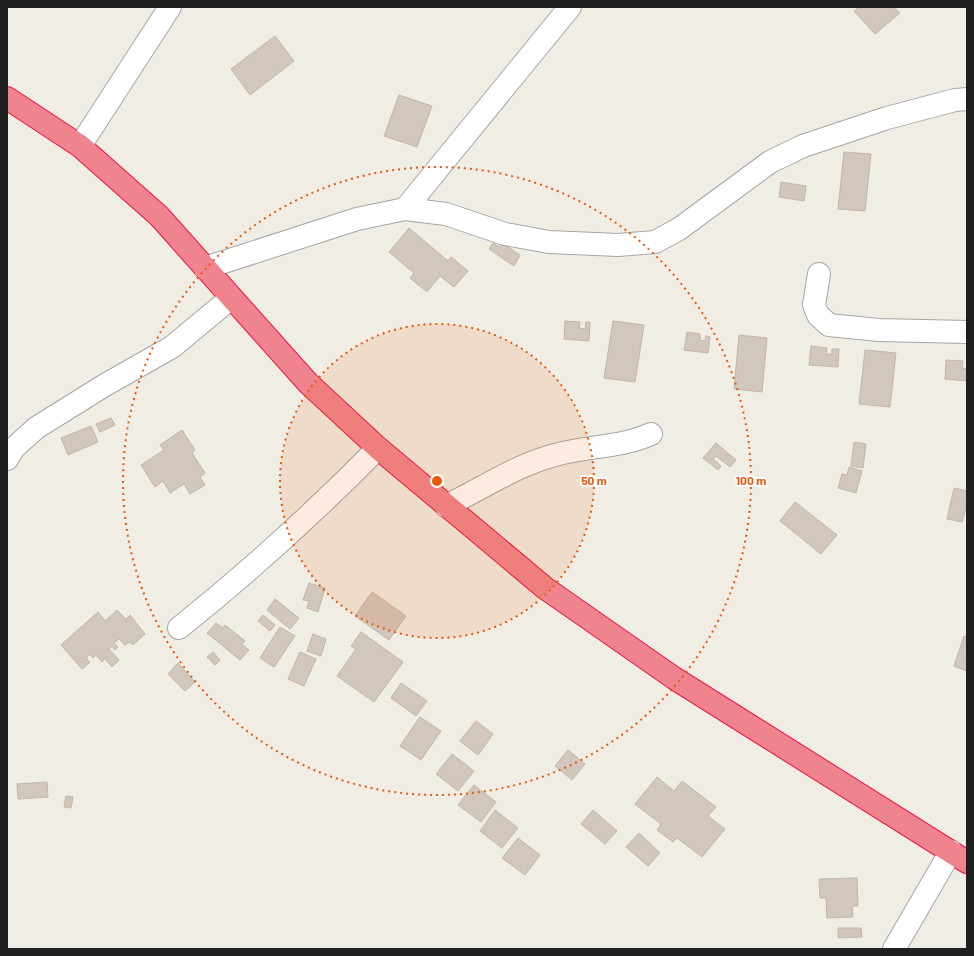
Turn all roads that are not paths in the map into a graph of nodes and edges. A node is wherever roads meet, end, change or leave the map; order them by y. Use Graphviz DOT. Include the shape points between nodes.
graph roads {
  1 [pos="170,7"];
  2 [pos="570,7"];
  3 [pos="7,98"];
  4 [pos="967,99"];
  5 [pos="80,146"];
  6 [pos="405,209"];
  7 [pos="205,268"];
  8 [pos="819,274"];
  9 [pos="232,298"];
  10 [pos="967,332"];
  11 [pos="651,434"];
  12 [pos="378,448"];
  13 [pos="7,459"];
  14 [pos="446,506"];
  15 [pos="179,628"];
  16 [pos="959,857"];
  17 [pos="894,949"];
  1 -- 5 [label="street"];
  2 -- 6 [label="street"];
  3 -- 5 [label="highway"];
  4 -- 6 [label="street" via="949,101 887,118 803,146 770,162 679,229 655,242 618,245 549,242 505,234 446,214"];
  5 -- 7 [label="highway" via="159,216"];
  6 -- 7 [label="street" via="357,219"];
  7 -- 9 [label="highway"];
  8 -- 10 [label="street" via="814,304 818,315 829,325 879,330"];
  9 -- 12 [label="highway" via="308,383"];
  9 -- 13 [label="street" via="172,347 36,428"];
  11 -- 14 [label="street" via="635,441 559,454 523,467"];
  12 -- 14 [label="highway"];
  12 -- 15 [label="street" via="286,537"];
  14 -- 16 [label="highway" via="545,588 674,678"];
  16 -- 17 [label="street"];
}
